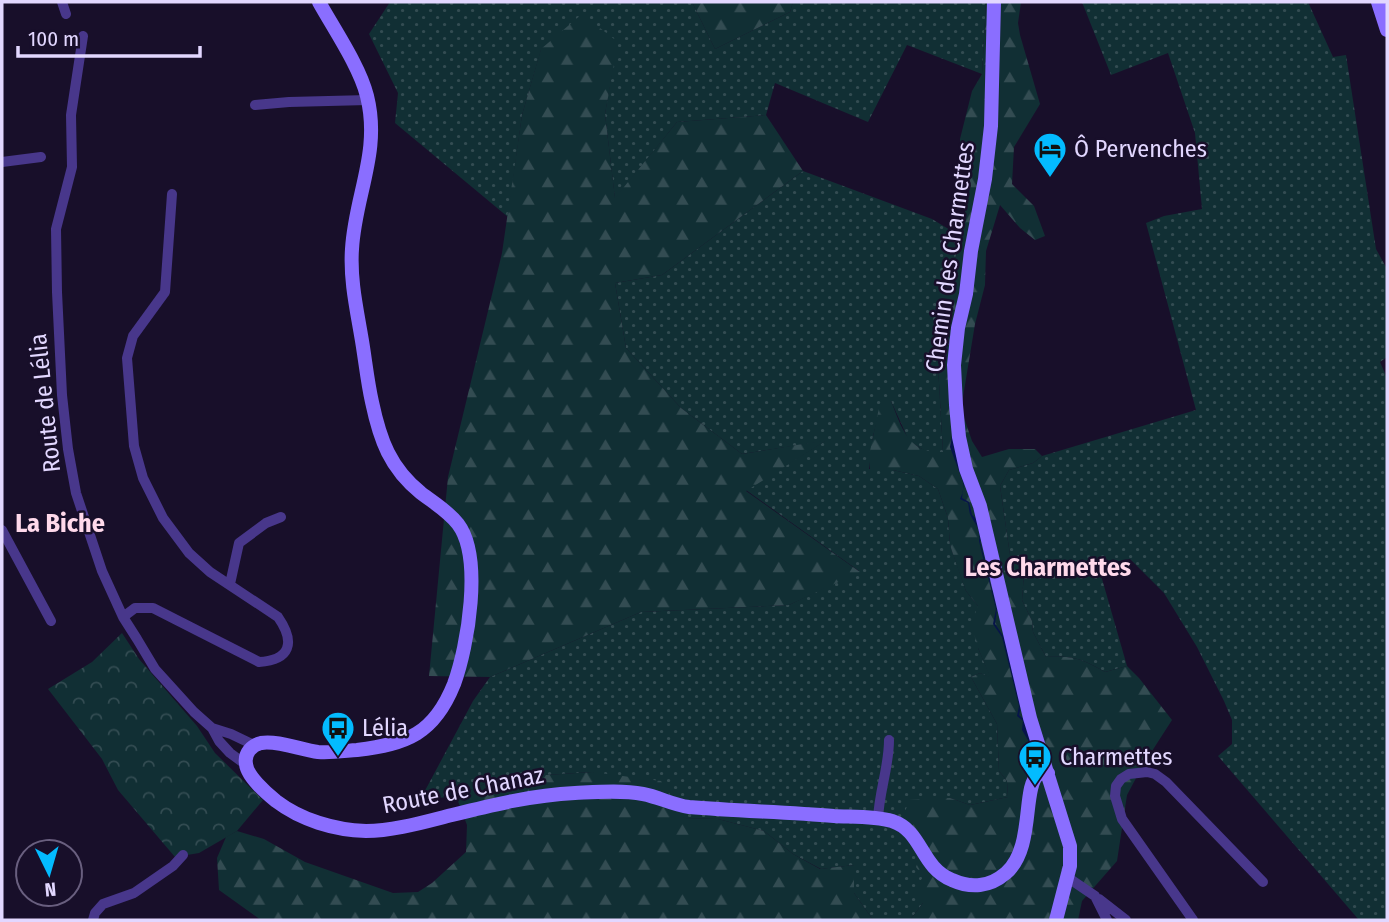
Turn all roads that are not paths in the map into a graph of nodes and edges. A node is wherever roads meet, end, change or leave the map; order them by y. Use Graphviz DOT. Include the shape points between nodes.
graph roads {
  1 [pos="62,2"];
  2 [pos="319,2"];
  3 [pos="994,2"];
  4 [pos="1378,2"];
  5 [pos="66,14"];
  6 [pos="1387,30"];
  7 [pos="83,36"];
  8 [pos="368,100"];
  9 [pos="255,105"];
  10 [pos="41,157"];
  11 [pos="2,162"];
  12 [pos="172,194"];
  13 [pos="281,517"];
  14 [pos="2,530"];
  15 [pos="230,584"];
  16 [pos="123,617"];
  17 [pos="51,621"];
  18 [pos="212,728"];
  19 [pos="889,740"];
  20 [pos="254,745"];
  21 [pos="246,764"];
  22 [pos="1044,774"];
  23 [pos="878,819"];
  24 [pos="183,856"];
  25 [pos="1067,877"];
  26 [pos="1263,882"];
  27 [pos="1095,896"];
  28 [pos="93,920"];
  29 [pos="1056,920"];
  30 [pos="1107,920"];
  31 [pos="1126,920"];
  32 [pos="1193,920"];
  1 -- 5 [label="street"];
  2 -- 8 [label="street" via="360,76"];
  3 -- 22 [label="street, Chemin des Charmettes" via="987,166 958,328 956,405 966,468 980,506"];
  4 -- 6 [label="street"];
  7 -- 16 [label="street, Route de Lélia" via="71,115 72,167 56,229 62,395 76,493"];
  8 -- 9 [label="street"];
  8 -- 20 [label="street" via="371,152 352,245 352,277 372,403 383,446 395,467 462,529 471,563 465,641 443,706 415,736 334,752 265,742"];
  10 -- 11 [label="street"];
  12 -- 15 [label="street" via="166,292 133,336 127,358 134,446 143,478 163,518 189,553"];
  13 -- 15 [label="street" via="239,543"];
  14 -- 17 [label="street"];
  15 -- 16 [label="street" via="278,617 285,628 288,642 284,654 274,661 259,662 153,608 135,608"];
  16 -- 18 [label="street, Route de Lélia" via="155,669"];
  18 -- 20 [label="street, Route de Lélia"];
  18 -- 21 [label="street, Route de Lélia" via="230,753"];
  19 -- 23 [label="street"];
  20 -- 21 [label="street"];
  21 -- 23 [label="street, Route de Chanaz" via="263,790 303,818 366,831 533,797 581,792 636,793 682,806"];
  22 -- 23 [label="street, Route de Chanaz" via="1035,778 1031,789 1019,857 1012,869 985,885 964,884 941,875 909,831"];
  22 -- 25 [label="street, Chemin des Charmettes" via="1070,846"];
  24 -- 28 [label="street" via="134,893 103,904"];
  25 -- 27 [label="street"];
  25 -- 29 [label="street, Chemin des Charmettes"];
  26 -- 32 [label="street" via="1166,782 1147,772 1129,774 1116,786 1122,820"];
  27 -- 30 [label="street"];
  27 -- 31 [label="street"];
}
